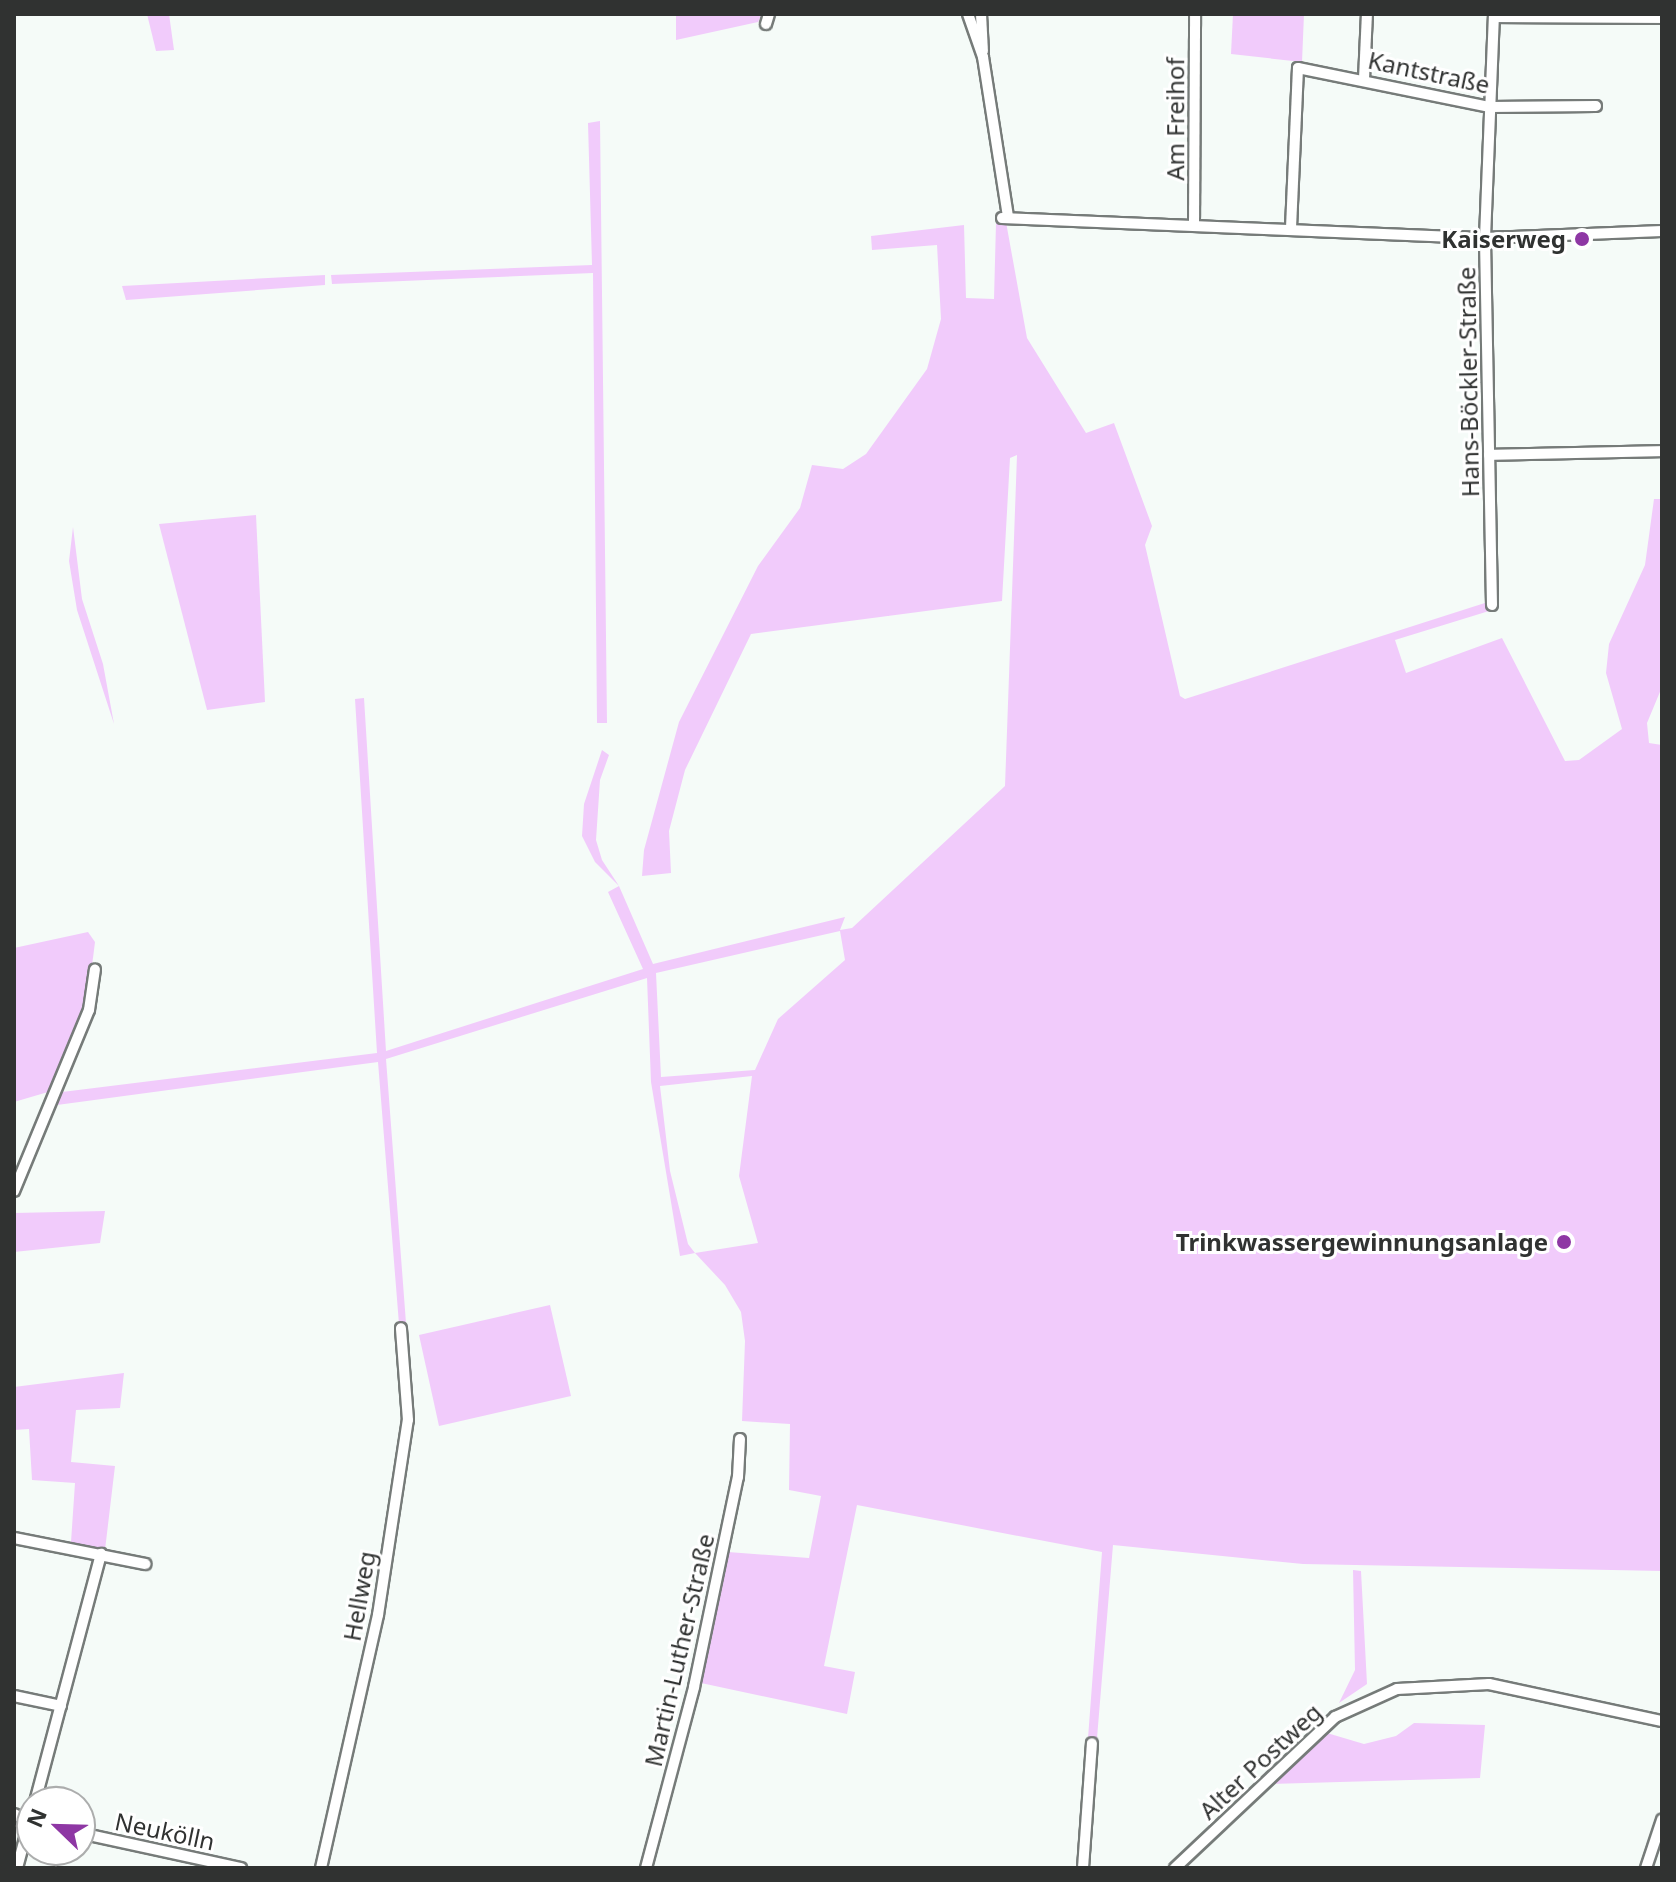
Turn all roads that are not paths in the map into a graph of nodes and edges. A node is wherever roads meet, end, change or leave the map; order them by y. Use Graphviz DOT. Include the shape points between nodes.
graph roads {
  1 [pos="968,14"];
  2 [pos="981,14"];
  3 [pos="1195,14"];
  4 [pos="1367,14"];
  5 [pos="1494,15"];
  6 [pos="1662,18"];
  7 [pos="983,57"];
  8 [pos="1364,79"];
  9 [pos="1596,106"];
  10 [pos="1490,107"];
  11 [pos="1194,224"];
  12 [pos="1291,228"];
  13 [pos="1662,231"];
  14 [pos="1485,238"];
  15 [pos="1662,451"];
  16 [pos="1489,455"];
  17 [pos="1492,605"];
  18 [pos="95,969"];
  19 [pos="14,1191"];
  20 [pos="401,1328"];
  21 [pos="740,1439"];
  22 [pos="14,1538"];
  23 [pos="101,1554"];
  24 [pos="145,1564"];
  25 [pos="14,1696"];
  26 [pos="61,1706"];
  27 [pos="1662,1721"];
  28 [pos="1092,1743"];
  29 [pos="39,1786"];
  30 [pos="1662,1820"];
  31 [pos="96,1836"];
  32 [pos="241,1868"];
  33 [pos="321,1868"];
  34 [pos="646,1868"];
  35 [pos="1083,1868"];
  36 [pos="1175,1868"];
  37 [pos="1646,1868"];
  1 -- 7 [label="street"];
  2 -- 7 [label="street"];
  3 -- 11 [label="street, Am Freihof"];
  4 -- 8 [label="street"];
  5 -- 6 [label="street"];
  5 -- 10 [label="street, Hans-Böckler-Straße"];
  7 -- 11 [label="street" via="1005,218"];
  8 -- 10 [label="street, Kantstraße"];
  8 -- 12 [label="street, Kantstraße" via="1302,67 1295,73"];
  9 -- 10 [label="street, Kantstraße"];
  10 -- 14 [label="street, Hans-Böckler-Straße"];
  11 -- 12 [label="street"];
  12 -- 14 [label="street"];
  13 -- 14 [label="street"];
  14 -- 16 [label="street, Hans-Böckler-Straße"];
  15 -- 16 [label="street"];
  16 -- 17 [label="street, Hans-Böckler-Straße"];
  18 -- 19 [label="street" via="89,1010"];
  20 -- 33 [label="street, Hellweg" via="408,1420 378,1615"];
  21 -- 34 [label="street, Martin-Luther-Straße" via="738,1477 694,1687"];
  22 -- 23 [label="street"];
  23 -- 24 [label="street"];
  23 -- 26 [label="street"];
  25 -- 26 [label="street"];
  26 -- 29 [label="street"];
  27 -- 36 [label="street, Alter Postweg" via="1489,1684 1397,1689 1335,1717"];
  28 -- 35 [label="street"];
  30 -- 37 [label="street"];
  31 -- 32 [label="street, Neukölln"];
}
